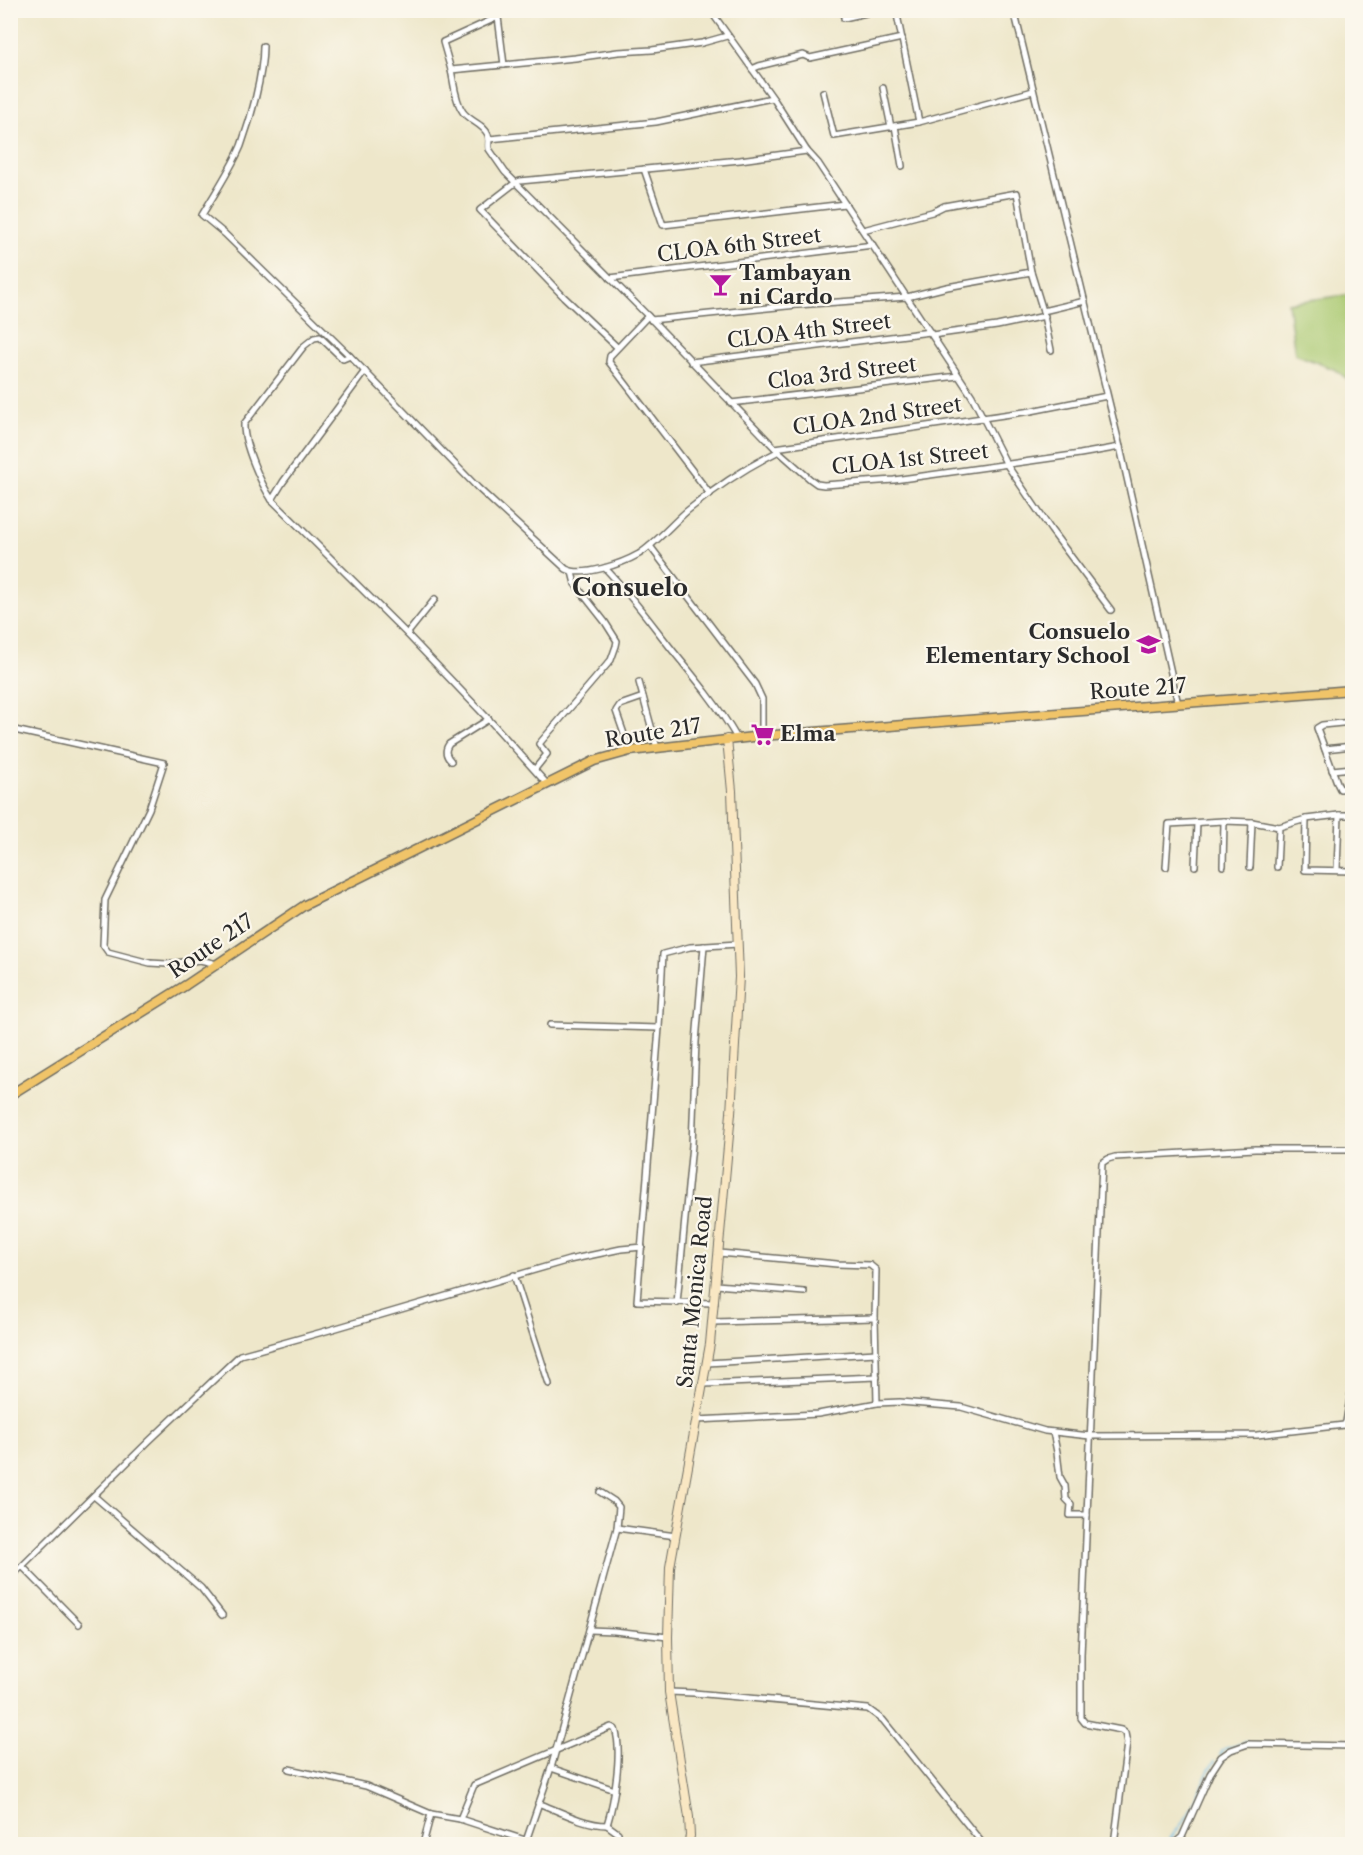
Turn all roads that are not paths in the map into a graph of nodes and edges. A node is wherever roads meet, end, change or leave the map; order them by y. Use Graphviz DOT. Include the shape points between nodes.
graph roads {
  1 [pos="497,10"];
  2 [pos="710,10"];
  3 [pos="879,10"];
  4 [pos="896,10"];
  5 [pos="1014,10"];
  6 [pos="498,17"];
  7 [pos="844,18"];
  8 [pos="728,36"];
  9 [pos="902,38"];
  10 [pos="263,46"];
  11 [pos="504,65"];
  12 [pos="752,69"];
  13 [pos="451,70"];
  14 [pos="883,88"];
  15 [pos="1033,91"];
  16 [pos="824,92"];
  17 [pos="772,98"];
  18 [pos="919,122"];
  19 [pos="893,126"];
  20 [pos="489,139"];
  21 [pos="807,151"];
  22 [pos="902,166"];
  23 [pos="644,169"];
  24 [pos="515,183"];
  25 [pos="845,204"];
  26 [pos="863,230"];
  27 [pos="873,244"];
  28 [pos="1031,272"];
  29 [pos="610,278"];
  30 [pos="907,297"];
  31 [pos="1085,301"];
  32 [pos="1044,313"];
  33 [pos="650,318"];
  34 [pos="931,334"];
  35 [pos="617,348"];
  36 [pos="1051,350"];
  37 [pos="350,356"];
  38 [pos="691,362"];
  39 [pos="365,371"];
  40 [pos="957,376"];
  41 [pos="1107,396"];
  42 [pos="730,403"];
  43 [pos="983,418"];
  44 [pos="1120,447"];
  45 [pos="777,449"];
  46 [pos="1006,465"];
  47 [pos="710,494"];
  48 [pos="272,500"];
  49 [pos="650,546"];
  50 [pos="605,568"];
  51 [pos="572,572"];
  52 [pos="435,599"];
  53 [pos="1111,610"];
  54 [pos="407,634"];
  55 [pos="639,682"];
  56 [pos="1353,690"];
  57 [pos="643,697"];
  58 [pos="1178,704"];
  59 [pos="489,719"];
  60 [pos="1353,722"];
  61 [pos="10,729"];
  62 [pos="762,736"];
  63 [pos="732,739"];
  64 [pos="1353,746"];
  65 [pos="657,748"];
  66 [pos="1325,750"];
  67 [pos="630,751"];
  68 [pos="451,761"];
  69 [pos="1353,768"];
  70 [pos="535,769"];
  71 [pos="1332,770"];
  72 [pos="547,784"];
  73 [pos="1353,788"];
  74 [pos="1339,814"];
  75 [pos="1353,814"];
  76 [pos="1306,819"];
  77 [pos="1224,821"];
  78 [pos="1252,822"];
  79 [pos="1197,823"];
  80 [pos="1279,827"];
  81 [pos="1195,866"];
  82 [pos="1223,866"];
  83 [pos="1166,867"];
  84 [pos="1250,867"];
  85 [pos="1277,867"];
  86 [pos="1337,870"];
  87 [pos="1353,871"];
  88 [pos="738,944"];
  89 [pos="704,946"];
  90 [pos="217,964"];
  91 [pos="550,1025"];
  92 [pos="659,1028"];
  93 [pos="10,1095"];
  94 [pos="1353,1149"];
  95 [pos="642,1247"];
  96 [pos="719,1253"];
  97 [pos="514,1275"];
  98 [pos="717,1285"];
  99 [pos="804,1292"];
  100 [pos="677,1303"];
  101 [pos="715,1303"];
  102 [pos="875,1318"];
  103 [pos="712,1322"];
  104 [pos="876,1353"];
  105 [pos="707,1363"];
  106 [pos="877,1377"];
  107 [pos="549,1384"];
  108 [pos="704,1384"];
  109 [pos="1353,1387"];
  110 [pos="877,1403"];
  111 [pos="697,1420"];
  112 [pos="1053,1432"];
  113 [pos="1090,1436"];
  114 [pos="600,1492"];
  115 [pos="94,1496"];
  116 [pos="1087,1515"];
  117 [pos="617,1528"];
  118 [pos="676,1536"];
  119 [pos="23,1567"];
  120 [pos="10,1578"];
  121 [pos="222,1615"];
  122 [pos="79,1624"];
  123 [pos="590,1630"];
  124 [pos="668,1637"];
  125 [pos="669,1692"];
  126 [pos="1353,1746"];
  127 [pos="555,1751"];
  128 [pos="551,1768"];
  129 [pos="289,1769"];
  130 [pos="615,1790"];
  131 [pos="538,1803"];
  132 [pos="431,1814"];
  133 [pos="460,1819"];
  134 [pos="608,1825"];
  135 [pos="10,1838"];
  136 [pos="526,1841"];
  137 [pos="14,1845"];
  138 [pos="423,1845"];
  139 [pos="537,1845"];
  140 [pos="616,1845"];
  141 [pos="688,1845"];
  142 [pos="983,1845"];
  143 [pos="1114,1845"];
  144 [pos="1174,1845"];
  1 -- 6 [label="street"];
  2 -- 8 [label="street"];
  3 -- 7 [label="street"];
  4 -- 9 [label="street"];
  5 -- 15 [label="street"];
  6 -- 11 [label="street"];
  6 -- 13 [label="street" via="443,42"];
  8 -- 11 [label="street" via="652,50"];
  8 -- 12 [label="street"];
  9 -- 12 [label="street" via="810,58 803,55"];
  9 -- 18 [label="street"];
  10 -- 37 [label="street" via="256,94 241,146 202,215"];
  11 -- 13 [label="street"];
  12 -- 17 [label="street"];
  13 -- 20 [label="street" via="460,108 485,130"];
  14 -- 19 [label="street"];
  15 -- 18 [label="street"];
  15 -- 31 [label="street"];
  16 -- 19 [label="street" via="834,136"];
  17 -- 20 [label="street" via="656,122"];
  17 -- 21 [label="street"];
  18 -- 19 [label="street"];
  19 -- 22 [label="street"];
  20 -- 24 [label="street" via="489,149"];
  21 -- 23 [label="street"];
  21 -- 25 [label="street"];
  23 -- 24 [label="street"];
  23 -- 25 [label="street" via="663,225"];
  24 -- 29 [label="street"];
  24 -- 35 [label="street" via="480,210"];
  25 -- 26 [label="street"];
  26 -- 27 [label="street"];
  26 -- 28 [label="street" via="944,206 1017,193"];
  27 -- 29 [label="street, CLOA 6th Street"];
  27 -- 30 [label="street"];
  28 -- 30 [label="street"];
  28 -- 32 [label="street"];
  29 -- 33 [label="street"];
  30 -- 33 [label="street"];
  30 -- 34 [label="street"];
  31 -- 32 [label="street, CLOA 4th Street"];
  31 -- 41 [label="street"];
  32 -- 34 [label="street, CLOA 4th Street" via="997,326"];
  32 -- 36 [label="street"];
  33 -- 35 [label="street"];
  33 -- 38 [label="street"];
  34 -- 38 [label="street, CLOA 4th Street"];
  34 -- 40 [label="street"];
  35 -- 47 [label="street" via="609,362"];
  37 -- 39 [label="street"];
  37 -- 48 [label="street" via="343,359 320,337 314,338 244,424 245,439"];
  38 -- 42 [label="street"];
  39 -- 48 [label="street"];
  39 -- 51 [label="street" via="478,488"];
  40 -- 42 [label="street, Cloa 3rd Street"];
  40 -- 43 [label="street"];
  41 -- 43 [label="street, CLOA 2nd Street"];
  41 -- 44 [label="street"];
  42 -- 45 [label="street"];
  43 -- 45 [label="street, CLOA 2nd Street"];
  43 -- 46 [label="street"];
  44 -- 46 [label="street, CLOA 1st Street"];
  44 -- 58 [label="street"];
  45 -- 46 [label="street, CLOA 1st Street" via="803,474 824,485"];
  45 -- 47 [label="street"];
  46 -- 53 [label="street"];
  47 -- 49 [label="street"];
  48 -- 54 [label="street"];
  49 -- 50 [label="street"];
  49 -- 62 [label="street" via="755,684 762,699"];
  50 -- 51 [label="street"];
  50 -- 63 [label="street" via="709,696 726,719"];
  51 -- 70 [label="street" via="575,584 617,641 611,660 539,744 547,754"];
  52 -- 54 [label="street"];
  54 -- 59 [label="street"];
  55 -- 57 [label="street"];
  56 -- 58 [label="main road, Route 217"];
  57 -- 65 [label="street"];
  57 -- 67 [label="street" via="620,705 616,711"];
  58 -- 62 [label="main road, Route 217"];
  59 -- 68 [label="street" via="449,744 446,753"];
  59 -- 70 [label="street"];
  60 -- 66 [label="street" via="1318,726"];
  61 -- 90 [label="street" via="164,763 149,809 105,900 103,945 108,952 150,963 200,960"];
  62 -- 63 [label="main road, Route 217"];
  63 -- 65 [label="main road, Route 217"];
  63 -- 88 [label="street, Santa Monica Road"];
  64 -- 66 [label="street"];
  65 -- 67 [label="main road, Route 217"];
  66 -- 71 [label="street"];
  67 -- 72 [label="main road, Route 217" via="594,761"];
  69 -- 71 [label="street"];
  70 -- 72 [label="street"];
  71 -- 73 [label="street" via="1340,789"];
  72 -- 90 [label="main road, Route 217" via="305,905"];
  74 -- 75 [label="street"];
  74 -- 76 [label="street"];
  74 -- 86 [label="street"];
  76 -- 80 [label="street"];
  76 -- 86 [label="street" via="1305,870"];
  77 -- 78 [label="street"];
  77 -- 79 [label="street"];
  77 -- 82 [label="street"];
  78 -- 80 [label="street"];
  78 -- 84 [label="street"];
  79 -- 81 [label="street"];
  79 -- 83 [label="street" via="1169,824"];
  80 -- 85 [label="street"];
  86 -- 87 [label="street"];
  88 -- 89 [label="street"];
  88 -- 96 [label="street, Santa Monica Road" via="731,1113"];
  89 -- 92 [label="street" via="663,954"];
  89 -- 100 [label="street" via="692,1145"];
  90 -- 93 [label="main road, Route 217"];
  91 -- 92 [label="street"];
  92 -- 95 [label="street"];
  94 -- 113 [label="street" via="1255,1149 1114,1157 1101,1163"];
  95 -- 97 [label="street"];
  95 -- 100 [label="street" via="637,1301"];
  96 -- 98 [label="street, Santa Monica Road"];
  96 -- 102 [label="street" via="870,1265 876,1270"];
  97 -- 107 [label="street"];
  97 -- 115 [label="street" via="240,1354"];
  98 -- 99 [label="street"];
  98 -- 101 [label="street, Santa Monica Road"];
  100 -- 101 [label="street"];
  101 -- 103 [label="street, Santa Monica Road"];
  102 -- 103 [label="street"];
  102 -- 104 [label="street"];
  103 -- 105 [label="street, Santa Monica Road"];
  104 -- 105 [label="street"];
  104 -- 106 [label="street"];
  105 -- 108 [label="street, Santa Monica Road"];
  106 -- 108 [label="street"];
  106 -- 110 [label="street"];
  108 -- 111 [label="street, Santa Monica Road"];
  109 -- 113 [label="street" via="1344,1425 1257,1435"];
  110 -- 111 [label="street" via="818,1414"];
  110 -- 112 [label="street" via="961,1407"];
  111 -- 118 [label="street, Santa Monica Road"];
  112 -- 113 [label="street"];
  112 -- 116 [label="street" via="1060,1477 1071,1504 1070,1515"];
  113 -- 116 [label="street"];
  114 -- 117 [label="street" via="619,1507"];
  115 -- 119 [label="street"];
  115 -- 121 [label="street" via="201,1588"];
  116 -- 143 [label="street" via="1081,1718 1085,1723 1125,1733"];
  117 -- 118 [label="street"];
  117 -- 123 [label="street"];
  118 -- 124 [label="street, Santa Monica Road" via="670,1567"];
  119 -- 120 [label="street"];
  119 -- 122 [label="street"];
  123 -- 124 [label="street"];
  123 -- 127 [label="street"];
  124 -- 125 [label="street, Santa Monica Road"];
  125 -- 141 [label="street, Santa Monica Road" via="689,1817"];
  125 -- 142 [label="street" via="868,1708 884,1720"];
  126 -- 144 [label="street" via="1248,1744 1231,1750 1210,1774 1182,1837"];
  127 -- 128 [label="street"];
  127 -- 130 [label="street" via="615,1728"];
  127 -- 133 [label="street" via="474,1785"];
  128 -- 130 [label="street"];
  128 -- 131 [label="street"];
  129 -- 132 [label="street" via="366,1786"];
  130 -- 134 [label="street"];
  131 -- 134 [label="street"];
  131 -- 136 [label="street"];
  132 -- 133 [label="street"];
  132 -- 138 [label="street"];
  133 -- 136 [label="street"];
  134 -- 140 [label="street" via="618,1833"];
  135 -- 137 [label="street"];
  136 -- 139 [label="street"];
}
